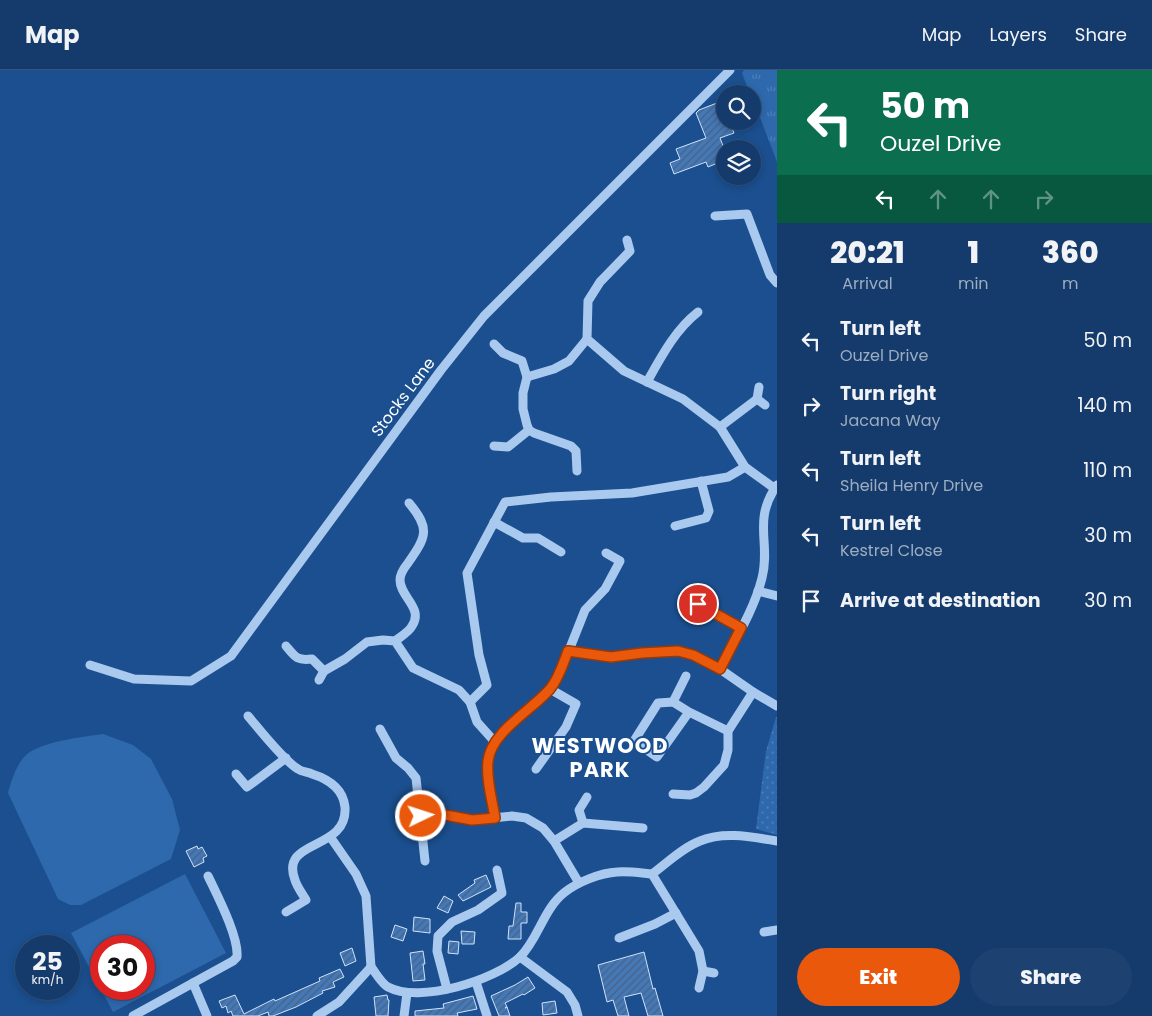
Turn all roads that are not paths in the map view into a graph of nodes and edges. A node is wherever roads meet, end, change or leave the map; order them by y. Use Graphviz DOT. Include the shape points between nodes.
graph roads {
  1 [pos="730,70"];
  2 [pos="715,216"];
  3 [pos="627,240"];
  4 [pos="777,283"];
  5 [pos="698,312"];
  6 [pos="587,339"];
  7 [pos="494,344"];
  8 [pos="527,376"];
  9 [pos="647,382"];
  10 [pos="759,387"];
  11 [pos="757,399"];
  12 [pos="765,405"];
  13 [pos="720,427"];
  14 [pos="529,430"];
  15 [pos="494,446"];
  16 [pos="745,467"];
  17 [pos="577,471"];
  18 [pos="701,482"];
  19 [pos="776,486"];
  20 [pos="409,502"];
  21 [pos="494,522"];
  22 [pos="675,526"];
  23 [pos="560,552"];
  24 [pos="606,553"];
  25 [pos="758,591"];
  26 [pos="777,596"];
  27 [pos="698,604"];
  28 [pos="741,628"];
  29 [pos="395,641"];
  30 [pos="286,646"];
  31 [pos="568,651"];
  32 [pos="90,665"];
  33 [pos="720,669"];
  34 [pos="324,671"];
  35 [pos="686,676"];
  36 [pos="319,680"];
  37 [pos="550,689"];
  38 [pos="753,692"];
  39 [pos="470,702"];
  40 [pos="672,702"];
  41 [pos="777,706"];
  42 [pos="689,712"];
  43 [pos="248,716"];
  44 [pos="380,729"];
  45 [pos="728,732"];
  46 [pos="494,741"];
  47 [pos="286,758"];
  48 [pos="536,769"];
  49 [pos="236,774"];
  50 [pos="673,794"];
  51 [pos="588,798"];
  52 [pos="421,816"];
  53 [pos="495,818"];
  54 [pos="583,823"];
  55 [pos="643,828"];
  56 [pos="331,838"];
  57 [pos="777,841"];
  58 [pos="554,842"];
  59 [pos="425,861"];
  60 [pos="497,870"];
  61 [pos="652,874"];
  62 [pos="208,876"];
  63 [pos="579,883"];
  64 [pos="286,912"];
  65 [pos="676,912"];
  66 [pos="777,930"];
  67 [pos="764,932"];
  68 [pos="619,938"];
  69 [pos="520,956"];
  70 [pos="371,967"];
  71 [pos="703,971"];
  72 [pos="714,974"];
  73 [pos="476,982"];
  74 [pos="193,983"];
  75 [pos="698,988"];
  76 [pos="447,989"];
  77 [pos="407,993"];
  78 [pos="134,1016"];
  79 [pos="207,1016"];
  80 [pos="317,1016"];
  81 [pos="404,1016"];
  82 [pos="486,1016"];
  83 [pos="578,1016"];
  1 -- 32 [label="street, Stocks Lane" via="484,316 231,656 191,681 134,679"];
  2 -- 4 [label="street" via="748,214 770,275"];
  3 -- 6 [label="street" via="634,252 600,282 588,301"];
  5 -- 9 [label="street" via="685,322 666,348"];
  6 -- 8 [label="street" via="569,361"];
  6 -- 9 [label="street" via="624,372"];
  7 -- 8 [label="street" via="503,353 522,362"];
  8 -- 14 [label="street" via="522,400"];
  9 -- 13 [label="street" via="683,399"];
  10 -- 11 [label="street"];
  11 -- 12 [label="street"];
  11 -- 13 [label="street"];
  13 -- 16 [label="street"];
  14 -- 15 [label="street" via="505,448"];
  14 -- 17 [label="street" via="571,446 576,451"];
  16 -- 18 [label="street" via="728,477"];
  16 -- 19 [label="street"];
  18 -- 21 [label="street" via="632,493 505,502"];
  18 -- 22 [label="street" via="709,511 706,518"];
  19 -- 25 [label="street" via="764,513 764,564"];
  20 -- 29 [label="street" via="421,517 424,533 400,580 415,617 412,626"];
  21 -- 23 [label="street" via="523,538 538,538"];
  21 -- 39 [label="street" via="467,573 487,685"];
  24 -- 31 [label="street" via="620,561 605,589 585,610"];
  25 -- 26 [label="street"];
  25 -- 28 [label="street"];
  27 -- 28 [label="street"];
  28 -- 33 [label="street"];
  29 -- 34 [label="street" via="366,642"];
  29 -- 39 [label="street" via="413,668 459,690"];
  30 -- 34 [label="street" via="299,659 312,660"];
  31 -- 33 [label="street" via="611,657 678,651"];
  31 -- 37 [label="street"];
  33 -- 38 [label="street"];
  34 -- 36 [label="street"];
  35 -- 40 [label="street"];
  37 -- 46 [label="street"];
  37 -- 48 [label="street" via="576,704 566,727"];
  38 -- 41 [label="street"];
  38 -- 45 [label="street"];
  39 -- 46 [label="street" via="477,722"];
  40 -- 42 [label="street"];
  40 -- 42 [label="street" via="658,703 634,741 657,757"];
  42 -- 45 [label="street"];
  43 -- 47 [label="street"];
  44 -- 52 [label="street" via="396,758 416,778"];
  45 -- 50 [label="street" via="724,765 704,787 690,795"];
  46 -- 53 [label="street" via="488,759 488,778"];
  47 -- 49 [label="street" via="247,787"];
  47 -- 56 [label="street" via="298,769 331,781 340,791 345,816 341,828"];
  51 -- 54 [label="street" via="579,810"];
  52 -- 53 [label="street" via="440,814 472,820"];
  52 -- 59 [label="street"];
  53 -- 58 [label="street" via="526,818 543,828"];
  54 -- 55 [label="street"];
  54 -- 58 [label="street"];
  56 -- 64 [label="street" via="303,850 295,858 292,870 306,900"];
  56 -- 70 [label="street" via="356,874 366,896"];
  57 -- 61 [label="street" via="745,836 701,840"];
  58 -- 63 [label="street"];
  60 -- 76 [label="street" via="502,893 478,910 452,922 438,936 437,952"];
  61 -- 63 [label="street" via="618,872"];
  61 -- 65 [label="street"];
  62 -- 74 [label="street" via="237,944 237,956"];
  63 -- 69 [label="street" via="552,904 535,938"];
  65 -- 68 [label="street"];
  65 -- 71 [label="street" via="699,952"];
  66 -- 67 [label="street"];
  69 -- 73 [label="street" via="501,971"];
  69 -- 83 [label="street" via="567,992"];
  70 -- 77 [label="street" via="387,986"];
  70 -- 80 [label="street" via="339,1002"];
  71 -- 72 [label="street"];
  71 -- 75 [label="street"];
  73 -- 76 [label="street"];
  73 -- 82 [label="street"];
  74 -- 78 [label="street"];
  74 -- 79 [label="street"];
  76 -- 77 [label="street"];
  77 -- 81 [label="street"];
}
